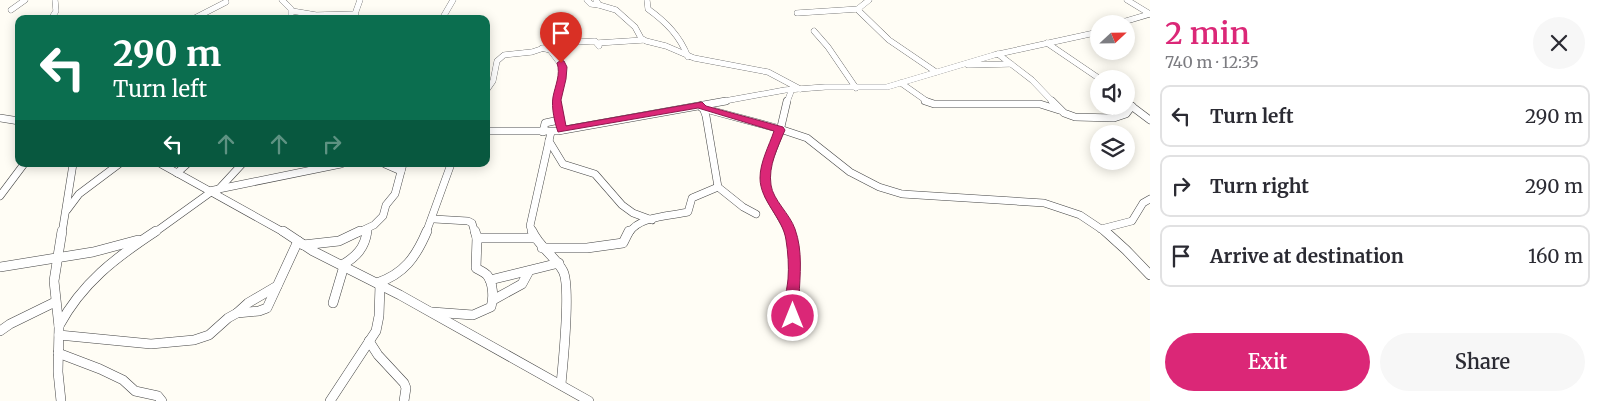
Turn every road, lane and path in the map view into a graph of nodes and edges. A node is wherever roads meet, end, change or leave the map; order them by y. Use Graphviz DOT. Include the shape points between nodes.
graph roads {
  1 [pos="25,0"];
  2 [pos="55,0"];
  3 [pos="282,0"];
  4 [pos="360,0"];
  5 [pos="453,0"];
  6 [pos="587,0"];
  7 [pos="647,0"];
  8 [pos="869,0"];
  9 [pos="1126,0"];
  10 [pos="226,2"];
  11 [pos="597,2"];
  12 [pos="11,10"];
  13 [pos="859,10"];
  14 [pos="292,11"];
  15 [pos="797,13"];
  16 [pos="1150,14"];
  17 [pos="54,15"];
  18 [pos="201,15"];
  19 [pos="292,15"];
  20 [pos="316,15"];
  21 [pos="356,15"];
  22 [pos="444,15"];
  23 [pos="1135,18"];
  24 [pos="814,31"];
  25 [pos="1090,34"];
  26 [pos="644,40"];
  27 [pos="1047,43"];
  28 [pos="540,48"];
  29 [pos="998,54"];
  30 [pos="688,56"];
  31 [pos="964,64"];
  32 [pos="1011,64"];
  33 [pos="495,68"];
  34 [pos="490,69"];
  35 [pos="936,72"];
  36 [pos="1090,72"];
  37 [pos="900,83"];
  38 [pos="490,86"];
  39 [pos="856,88"];
  40 [pos="796,89"];
  41 [pos="702,106"];
  42 [pos="1135,109"];
  43 [pos="1059,110"];
  44 [pos="1123,115"];
  45 [pos="0,118"];
  46 [pos="15,120"];
  47 [pos="559,120"];
  48 [pos="1150,120"];
  49 [pos="780,129"];
  50 [pos="562,130"];
  51 [pos="490,131"];
  52 [pos="547,132"];
  53 [pos="549,141"];
  54 [pos="22,167"];
  55 [pos="73,167"];
  56 [pos="115,167"];
  57 [pos="167,167"];
  58 [pos="184,167"];
  59 [pos="239,167"];
  60 [pos="324,167"];
  61 [pos="402,167"];
  62 [pos="450,167"];
  63 [pos="178,173"];
  64 [pos="718,187"];
  65 [pos="213,191"];
  66 [pos="0,196"];
  67 [pos="1150,199"];
  68 [pos="66,211"];
  69 [pos="756,214"];
  70 [pos="434,219"];
  71 [pos="652,220"];
  72 [pos="367,229"];
  73 [pos="1101,229"];
  74 [pos="151,234"];
  75 [pos="477,238"];
  76 [pos="534,238"];
  77 [pos="300,243"];
  78 [pos="542,248"];
  79 [pos="58,258"];
  80 [pos="559,263"];
  81 [pos="343,266"];
  82 [pos="0,267"];
  83 [pos="529,271"];
  84 [pos="1150,275"];
  85 [pos="490,280"];
  86 [pos="378,284"];
  87 [pos="277,286"];
  88 [pos="493,300"];
  89 [pos="55,302"];
  90 [pos="333,303"];
  91 [pos="427,311"];
  92 [pos="237,313"];
  93 [pos="0,331"];
  94 [pos="59,331"];
  95 [pos="798,333"];
  96 [pos="369,341"];
  97 [pos="58,353"];
  98 [pos="561,384"];
  99 [pos="61,401"];
  100 [pos="162,401"];
  101 [pos="330,401"];
  102 [pos="404,401"];
  103 [pos="589,401"];
  1 -- 12 [label="street"];
  2 -- 17 [label="street"];
  3 -- 14 [label="street"];
  4 -- 21 [label="street"];
  5 -- 22 [label="street"];
  6 -- 11 [label="street" via="591,4"];
  7 -- 30 [label="street" via="648,9 668,26"];
  8 -- 13 [label="street"];
  9 -- 16 [label="street"];
  10 -- 18 [label="street"];
  11 -- 26 [label="street" via="616,10"];
  13 -- 15 [label="street"];
  13 -- 35 [label="street" via="889,40"];
  14 -- 19 [label="street"];
  14 -- 20 [label="street"];
  16 -- 23 [label="street"];
  24 -- 39 [label="street"];
  25 -- 27 [label="street"];
  26 -- 28 [label="street" via="559,44"];
  26 -- 30 [label="street"];
  27 -- 29 [label="street"];
  27 -- 36 [label="street"];
  28 -- 33 [label="street" via="504,55"];
  28 -- 47 [label="street" via="550,50 563,67 557,100"];
  29 -- 31 [label="street"];
  29 -- 32 [label="street"];
  30 -- 40 [label="street" via="768,72"];
  31 -- 32 [label="street"];
  31 -- 35 [label="street"];
  32 -- 43 [label="street" via="1032,80"];
  33 -- 34 [label="street"];
  33 -- 38 [label="street"];
  35 -- 37 [label="street"];
  37 -- 39 [label="street"];
  37 -- 43 [label="street" via="934,104 1040,104"];
  39 -- 40 [label="street"];
  40 -- 41 [label="street"];
  40 -- 49 [label="street" via="786,101"];
  41 -- 49 [label="street"];
  41 -- 50 [label="street"];
  41 -- 64 [label="street"];
  42 -- 48 [label="street"];
  43 -- 44 [label="street" via="1075,117 1114,118"];
  45 -- 46 [label="street"];
  47 -- 50 [label="street"];
  47 -- 52 [label="street" via="545,123"];
  49 -- 73 [label="street" via="807,138 850,172 890,192 1034,202 1072,212"];
  49 -- 95 [label="street" via="765,168 765,179 766,188 789,227 794,278 793,316"];
  50 -- 52 [label="street"];
  51 -- 52 [label="street"];
  52 -- 53 [label="street"];
  53 -- 71 [label="street" via="563,164 595,174 622,205"];
  53 -- 76 [label="street" via="530,226"];
  54 -- 66 [label="street"];
  55 -- 68 [label="street"];
  56 -- 68 [label="street" via="79,194"];
  57 -- 63 [label="street"];
  58 -- 63 [label="street"];
  59 -- 65 [label="street"];
  60 -- 65 [label="street"];
  61 -- 72 [label="street" via="394,197 386,205 383,216"];
  62 -- 70 [label="street"];
  63 -- 65 [label="street"];
  64 -- 69 [label="street"];
  64 -- 71 [label="street" via="692,198 688,212"];
  65 -- 74 [label="street"];
  65 -- 77 [label="street"];
  67 -- 73 [label="street" via="1143,202 1132,220"];
  68 -- 79 [label="street"];
  70 -- 75 [label="street" via="468,221 472,223"];
  70 -- 86 [label="street" via="400,274"];
  71 -- 78 [label="street" via="630,230 623,243 587,248"];
  72 -- 77 [label="street" via="340,241"];
  72 -- 81 [label="street" via="363,250"];
  73 -- 84 [label="street" via="1130,252"];
  74 -- 79 [label="street" via="130,243"];
  74 -- 94 [label="street" via="85,286 70,304"];
  75 -- 76 [label="street"];
  75 -- 85 [label="street" via="476,268"];
  76 -- 78 [label="street"];
  77 -- 81 [label="street"];
  77 -- 87 [label="street"];
  78 -- 80 [label="street"];
  79 -- 82 [label="street"];
  79 -- 89 [label="street"];
  80 -- 83 [label="street"];
  80 -- 98 [label="street" via="566,277"];
  81 -- 86 [label="street"];
  81 -- 90 [label="street"];
  83 -- 85 [label="street"];
  83 -- 88 [label="street" via="522,284"];
  85 -- 88 [label="street"];
  86 -- 91 [label="street"];
  86 -- 96 [label="street" via="378,325"];
  87 -- 92 [label="street" via="248,302"];
  87 -- 92 [label="street" via="268,308"];
  88 -- 91 [label="street" via="485,312 473,315"];
  89 -- 93 [label="street"];
  89 -- 94 [label="street"];
  91 -- 98 [label="street"];
  92 -- 94 [label="street" via="209,335 194,340 151,344"];
  94 -- 97 [label="street"];
  96 -- 101 [label="street"];
  96 -- 102 [label="street" via="404,382"];
  97 -- 99 [label="street"];
  97 -- 100 [label="street" via="114,375 135,391 158,396"];
  98 -- 103 [label="street"];
}
